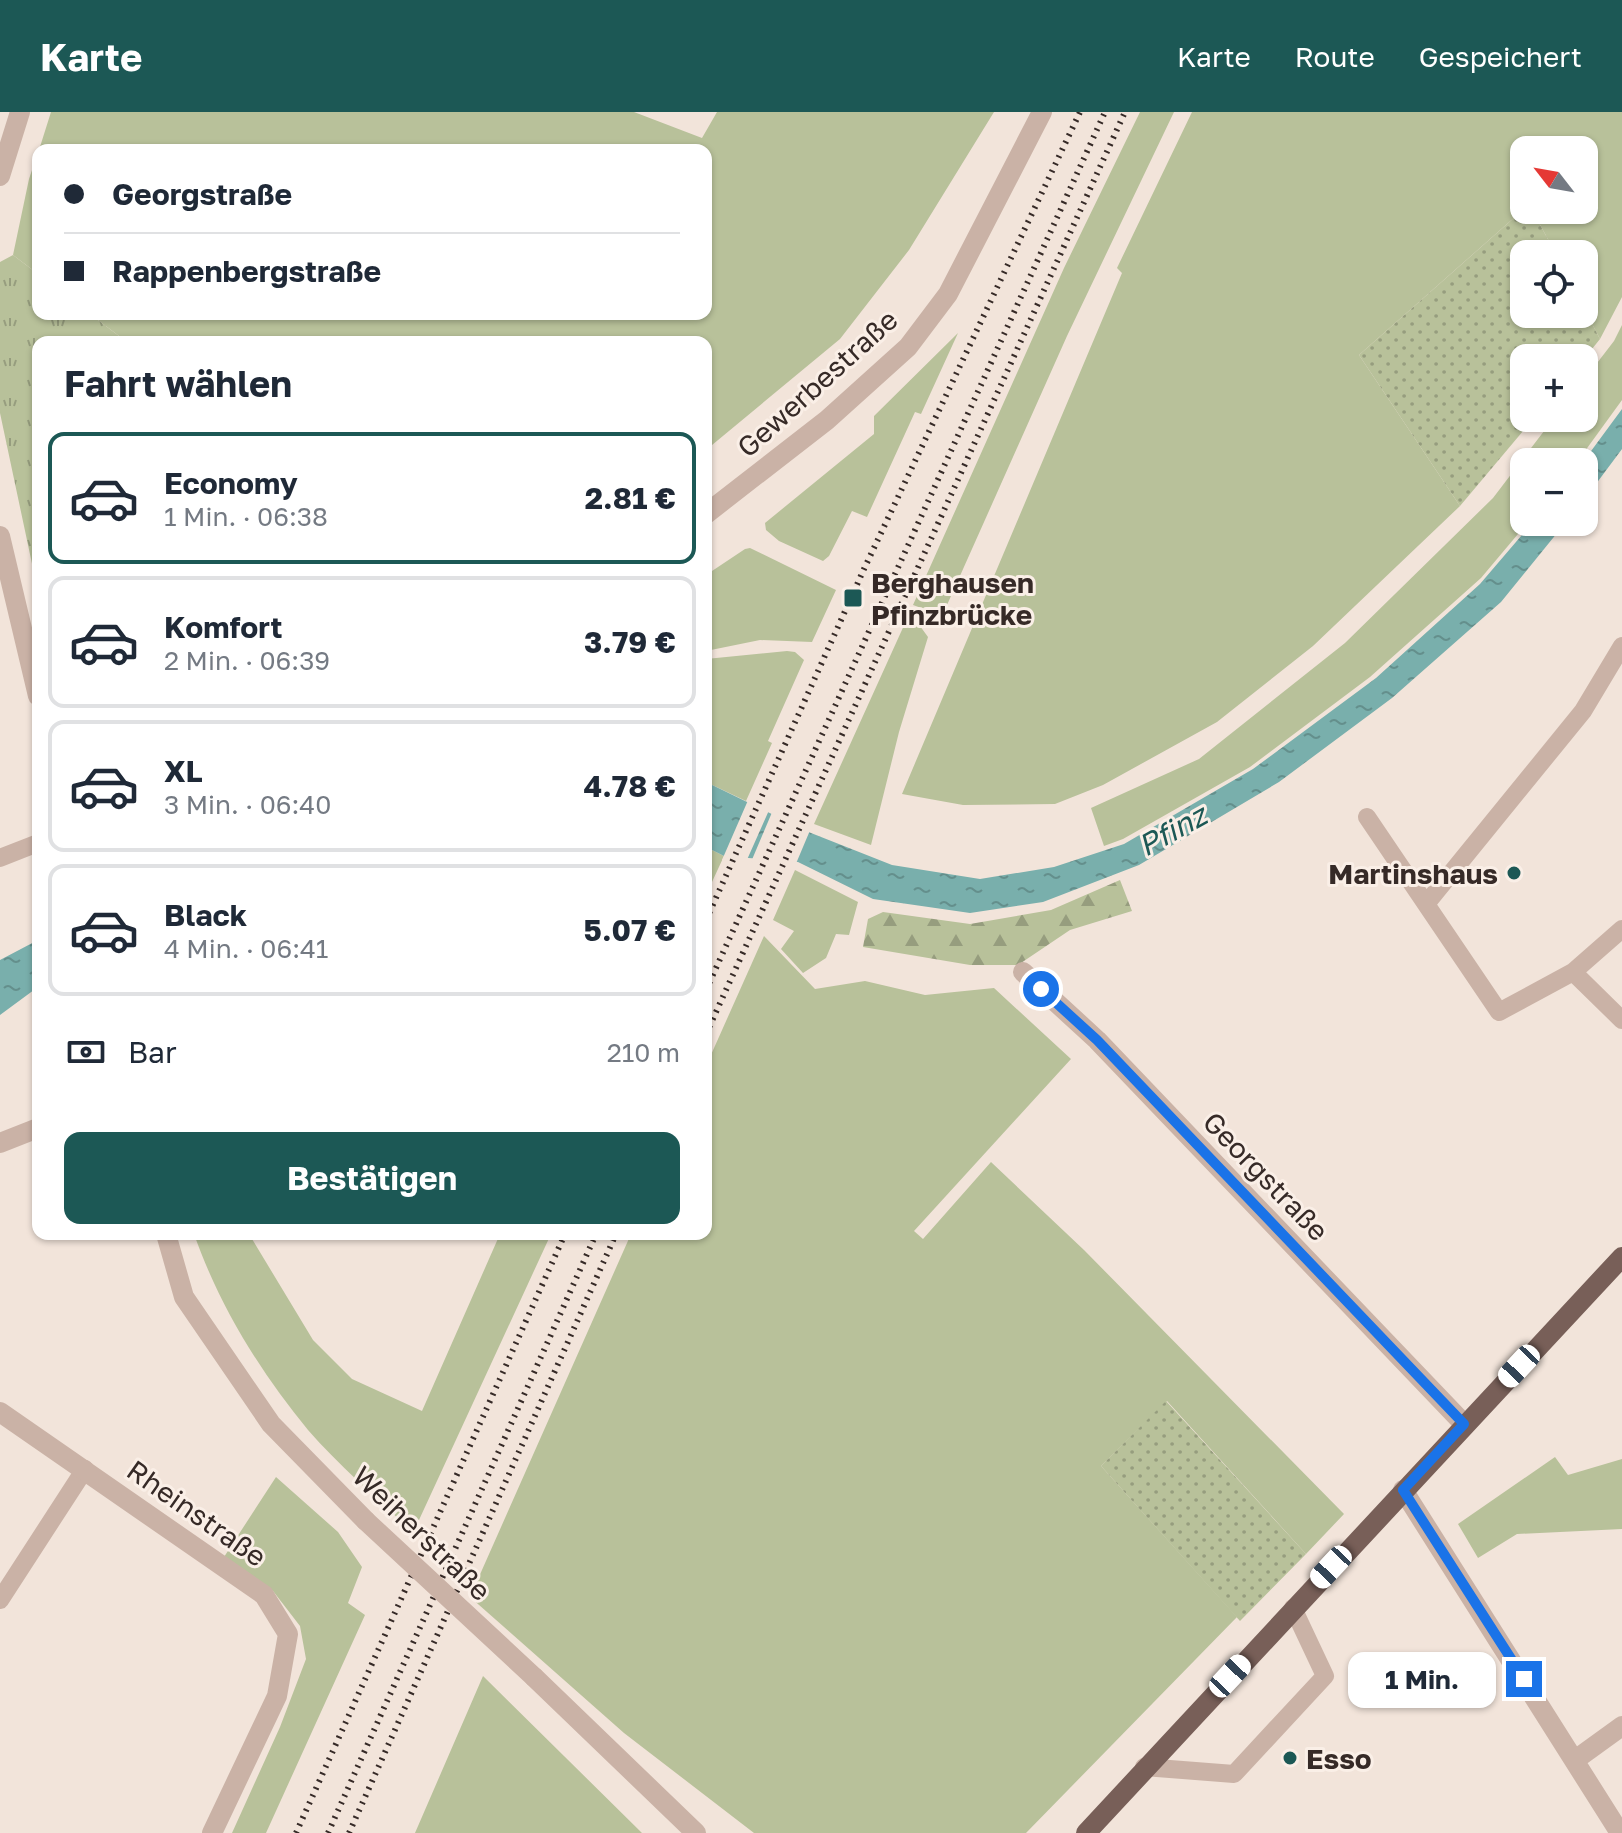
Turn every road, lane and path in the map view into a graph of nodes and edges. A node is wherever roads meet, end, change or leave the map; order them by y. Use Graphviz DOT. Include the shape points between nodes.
graph roads {
  1 [pos="20,112"];
  2 [pos="1042,112"];
  3 [pos="0,176"];
  4 [pos="712,509"];
  5 [pos="0,536"];
  6 [pos="1622,646"];
  7 [pos="32,671"];
  8 [pos="1367,817"];
  9 [pos="32,845"];
  10 [pos="0,858"];
  11 [pos="1426,904"];
  12 [pos="1622,929"];
  13 [pos="1023,972"];
  14 [pos="1573,972"];
  15 [pos="1622,1020"];
  16 [pos="32,1130"];
  17 [pos="0,1143"];
  18 [pos="168,1240"];
  19 [pos="1620,1262"];
  20 [pos="0,1412"];
  21 [pos="1464,1424"];
  22 [pos="85,1469"];
  23 [pos="1403,1490"];
  24 [pos="0,1600"];
  25 [pos="1293,1608"];
  26 [pos="1622,1726"];
  27 [pos="1575,1760"];
  28 [pos="1144,1767"];
  29 [pos="212,1833"];
  30 [pos="696,1833"];
  31 [pos="1086,1833"];
  32 [pos="1620,1833"];
  1 -- 3 [label="street"];
  2 -- 4 [label="street, Gewerbestraße" via="948,294 908,347 827,420"];
  5 -- 7 [label="street"];
  6 -- 11 [label="lane" via="1583,711"];
  8 -- 11 [label="lane"];
  9 -- 10 [label="lane"];
  11 -- 14 [label="lane" via="1499,1012"];
  12 -- 14 [label="lane"];
  13 -- 21 [label="street, Georgstraße" via="1097,1040"];
  14 -- 15 [label="lane"];
  16 -- 17 [label="street"];
  18 -- 30 [label="street, Weiherstraße, bridge" via="184,1297 271,1424 366,1521"];
  19 -- 21 [label="main road"];
  20 -- 22 [label="street, Rheinstraße"];
  21 -- 23 [label="main road"];
  22 -- 24 [label="lane"];
  22 -- 29 [label="street, Rheinstraße" via="264,1595 288,1634 277,1696"];
  23 -- 25 [label="main road"];
  23 -- 27 [label="street"];
  25 -- 28 [label="main road"];
  25 -- 28 [label="lane" via="1325,1676 1234,1774"];
  26 -- 27 [label="street"];
  27 -- 32 [label="street"];
  28 -- 31 [label="main road"];
}
